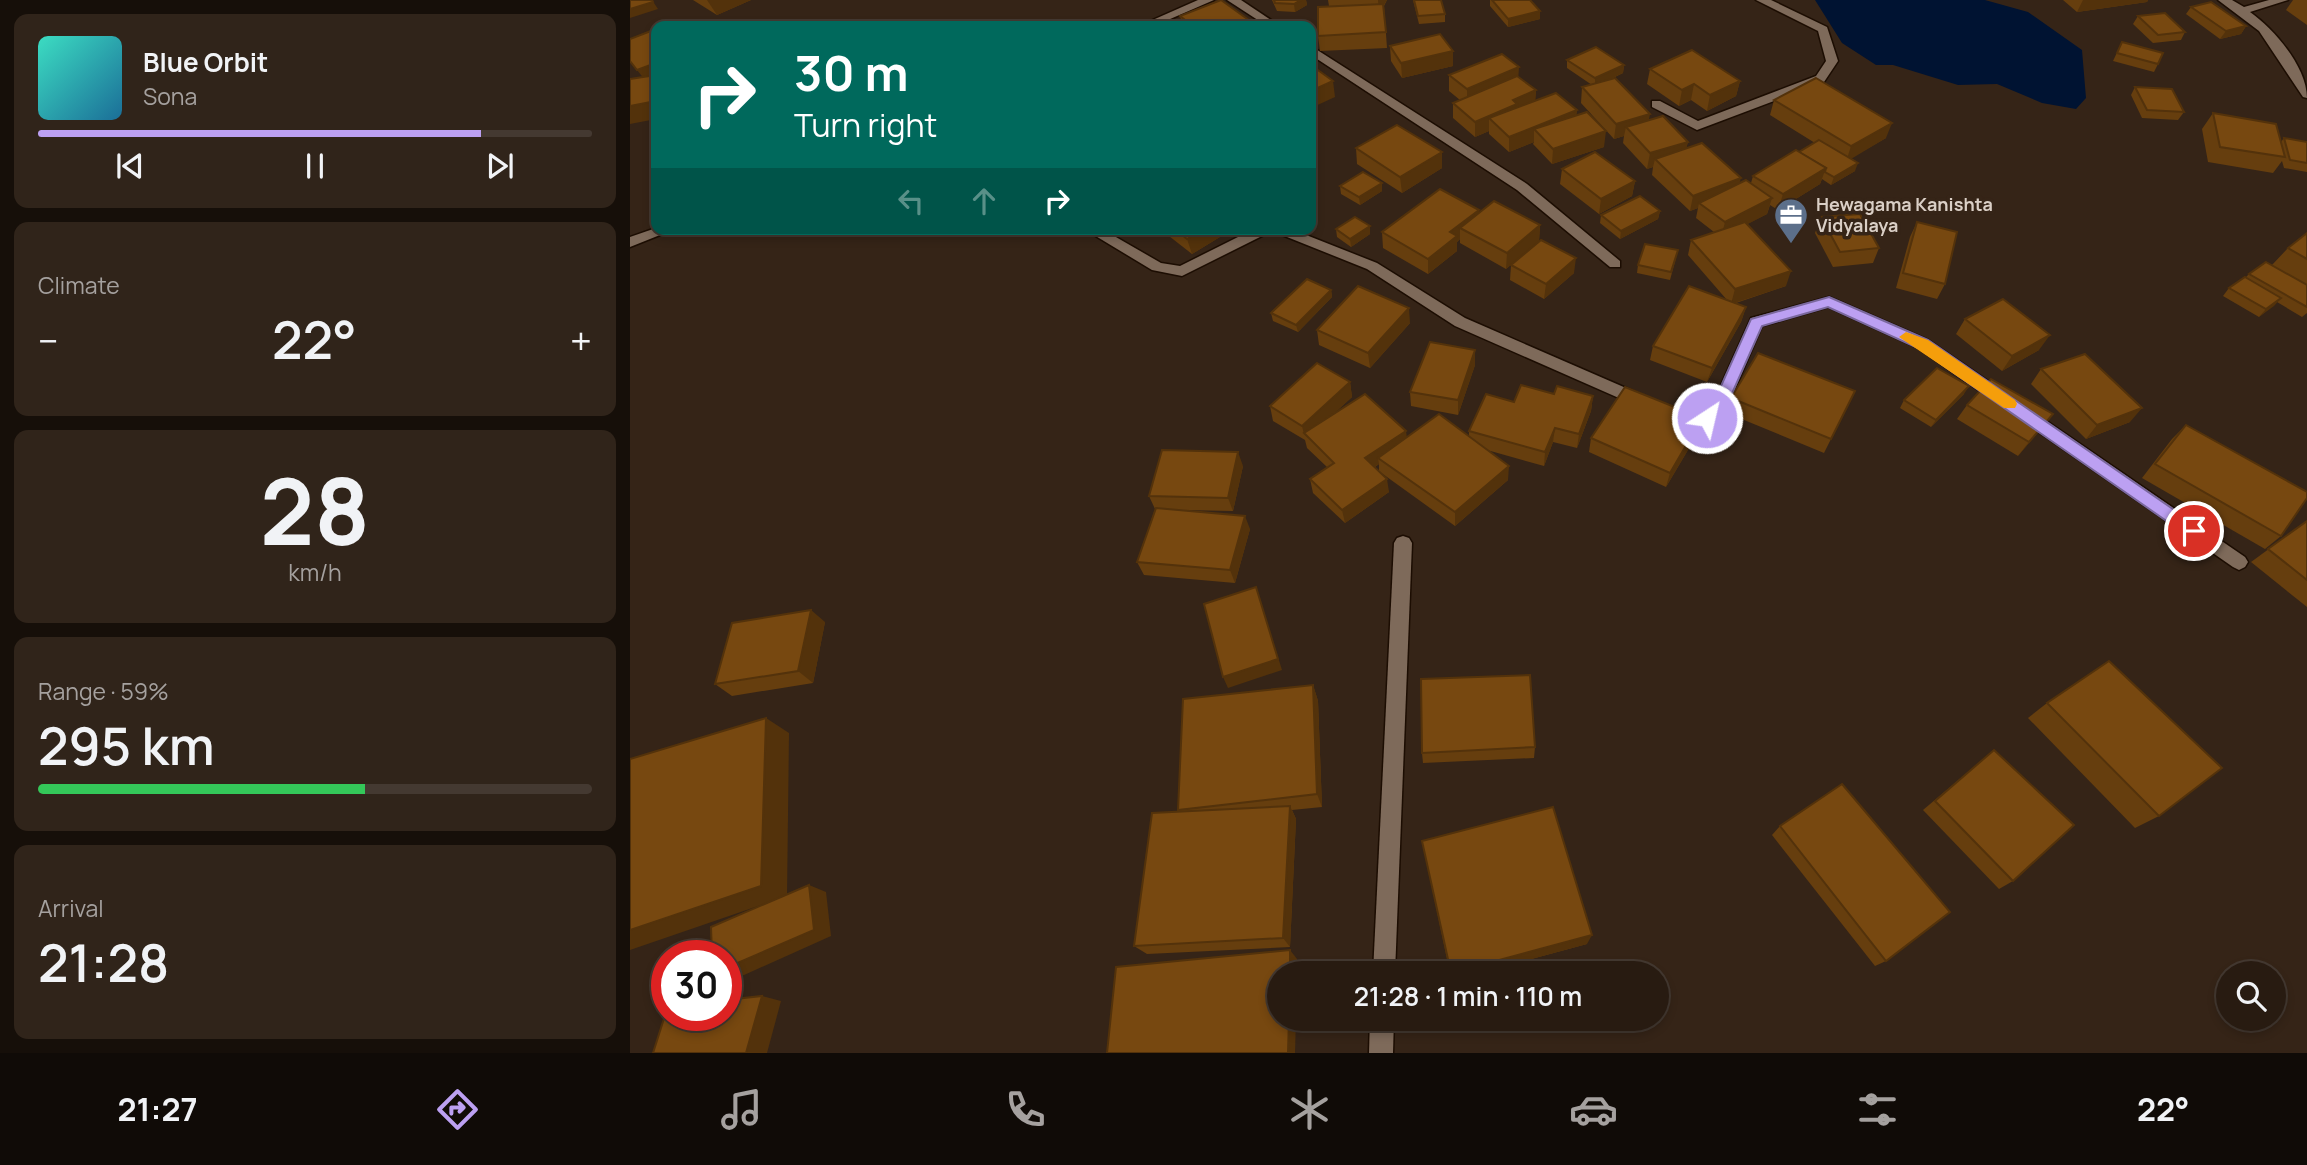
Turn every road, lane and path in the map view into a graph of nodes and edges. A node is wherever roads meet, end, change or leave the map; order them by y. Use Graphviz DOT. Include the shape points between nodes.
graph roads {
  1 [pos="1208,0"];
  2 [pos="1233,0"];
  3 [pos="1762,0"];
  4 [pos="2224,0"];
  5 [pos="2282,0"];
  6 [pos="2244,10"];
  7 [pos="1157,21"];
  8 [pos="1266,21"];
  9 [pos="1316,53"];
  10 [pos="2307,94"];
  11 [pos="1656,104"];
  12 [pos="651,235"];
  13 [pos="1101,235"];
  14 [pos="1254,235"];
  15 [pos="1292,235"];
  16 [pos="630,242"];
  17 [pos="1615,264"];
  18 [pos="1403,543"];
  19 [pos="2239,562"];
  20 [pos="1385,961"];
  21 [pos="1382,1031"];
  22 [pos="1381,1053"];
  1 -- 7 [label="street"];
  2 -- 8 [label="street"];
  3 -- 11 [label="street" via="1823,29 1832,61 1820,79 1697,126"];
  4 -- 6 [label="street"];
  5 -- 6 [label="street"];
  6 -- 10 [label="street" via="2274,40"];
  9 -- 17 [label="street" via="1522,187"];
  12 -- 16 [label="street"];
  13 -- 14 [label="street" via="1157,267 1182,271"];
  15 -- 19 [label="street" via="1372,266 1460,322 1679,418 1707,418 1719,407 1756,323 1829,302 1923,344"];
  18 -- 20 [label="street"];
  21 -- 22 [label="street"];
}
